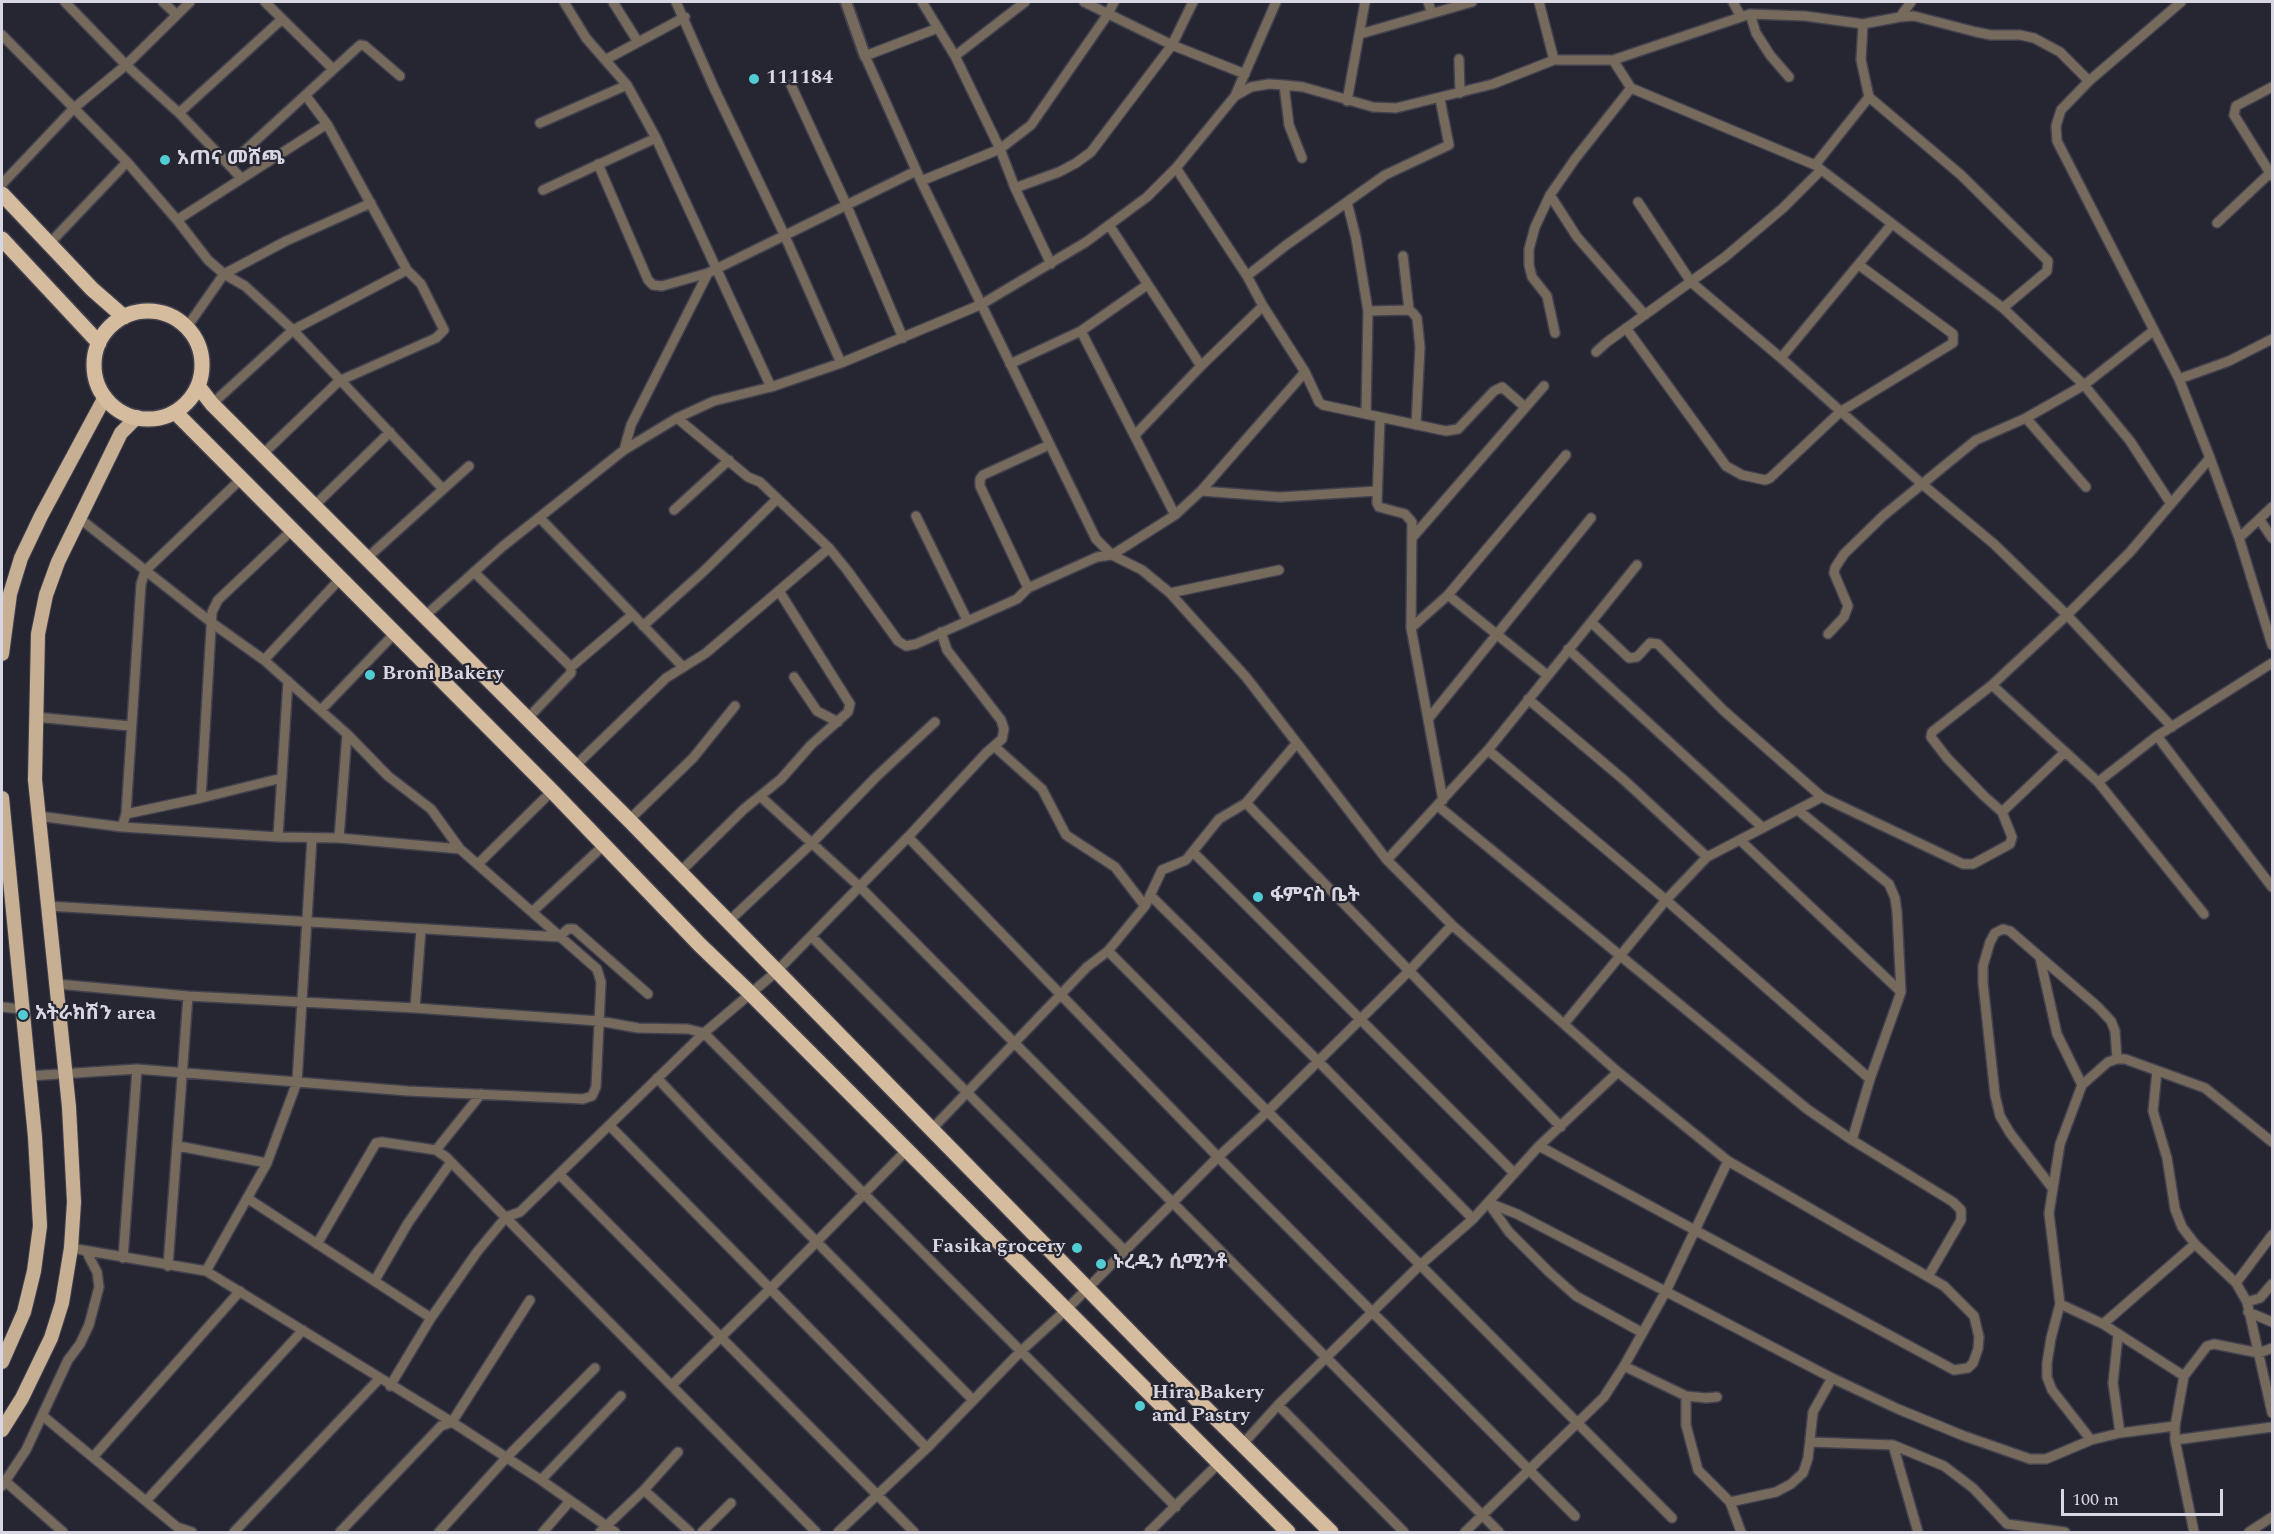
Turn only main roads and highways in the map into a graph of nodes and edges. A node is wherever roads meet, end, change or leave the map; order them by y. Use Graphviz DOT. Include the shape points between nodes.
graph roads {
  1 [pos="2,194"];
  2 [pos="2,239"];
  3 [pos="124,316"];
  4 [pos="99,343"];
  5 [pos="198,386"];
  6 [pos="105,397"];
  7 [pos="175,412"];
  8 [pos="136,417"];
  9 [pos="2,654"];
  10 [pos="2,798"];
  11 [pos="2,1362"];
  12 [pos="2,1430"];
  13 [pos="1288,1533"];
  14 [pos="1331,1533"];
  1 -- 3 [label="highway" via="92,289"];
  2 -- 4 [label="highway"];
  3 -- 4 [label="highway" via="105,332"];
  3 -- 5 [label="highway" via="158,312 188,327 202,355"];
  4 -- 6 [label="highway" via="94,362 96,380"];
  5 -- 7 [label="highway" via="189,401"];
  5 -- 14 [label="highway"];
  6 -- 8 [label="highway" via="119,410"];
  6 -- 9 [label="main road" via="21,558 10,594"];
  7 -- 8 [label="highway" via="156,418"];
  7 -- 13 [label="highway"];
  8 -- 12 [label="main road" via="122,433 58,562 38,634 34,780 66,1075 74,1202 62,1303 51,1338"];
  10 -- 11 [label="main road" via="40,1226 24,1312"];
}
